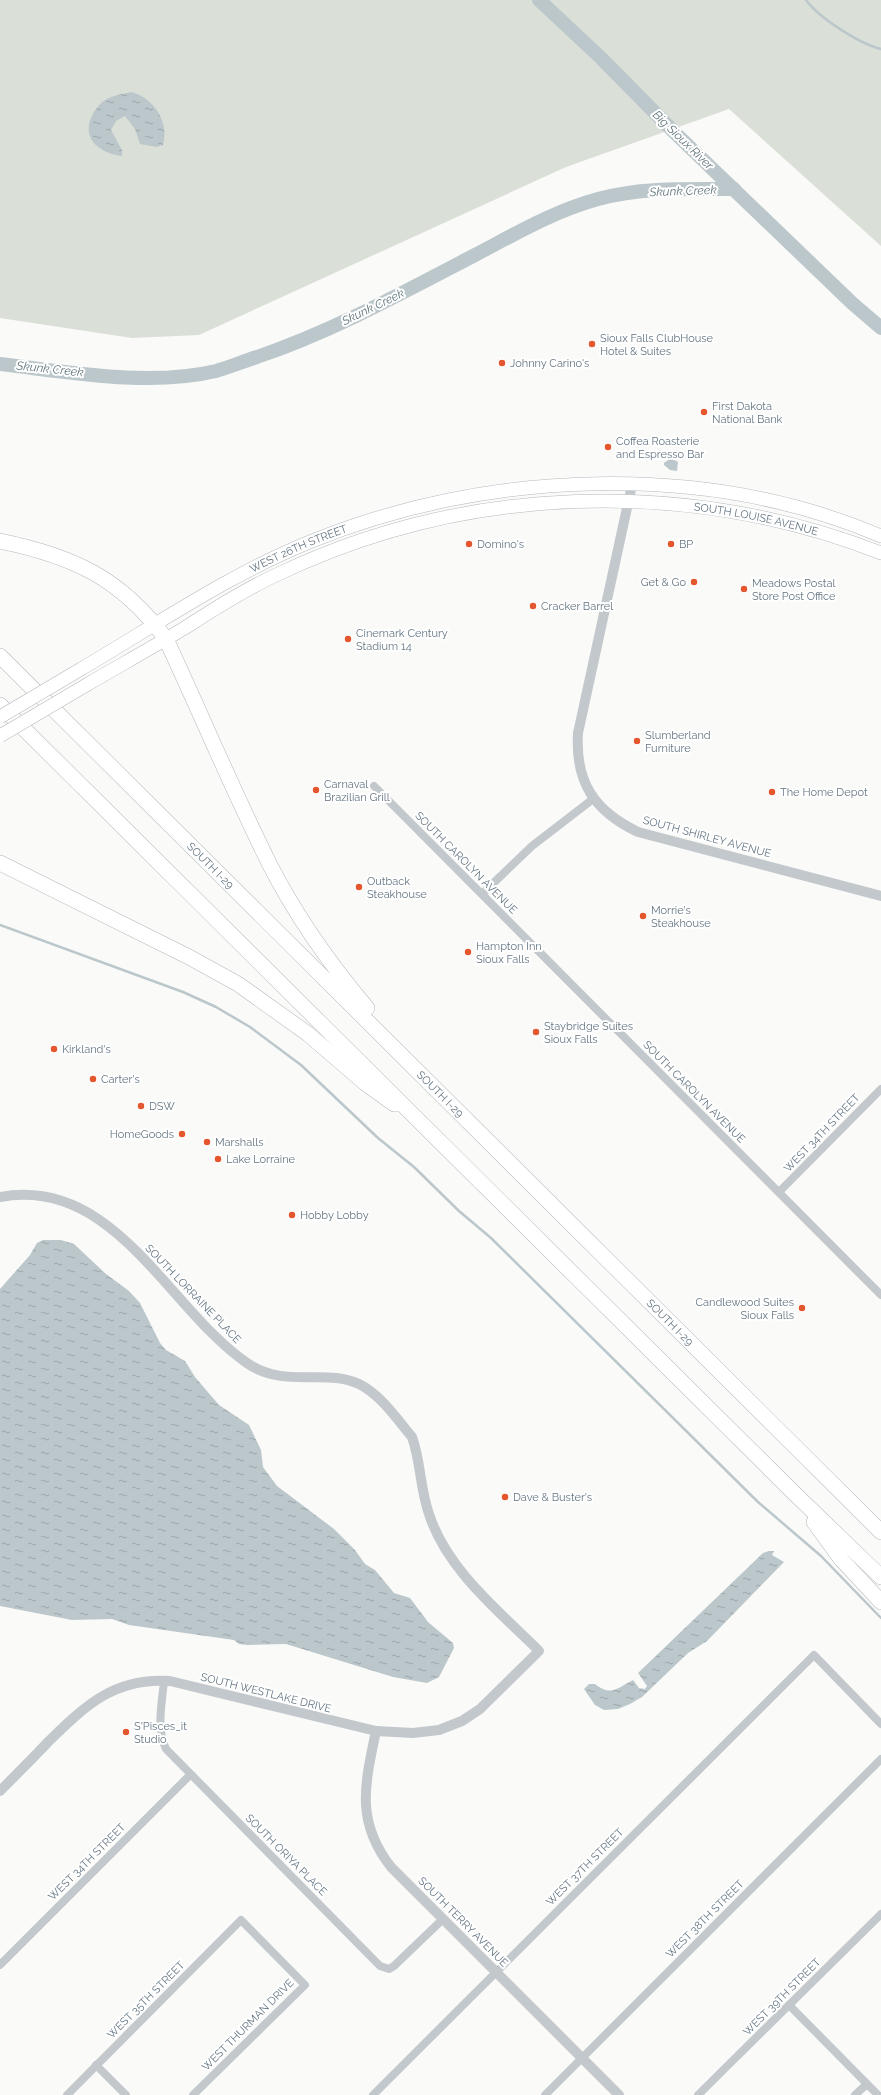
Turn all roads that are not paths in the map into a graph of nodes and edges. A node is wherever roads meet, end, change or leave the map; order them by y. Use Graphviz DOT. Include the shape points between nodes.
graph roads {
  1 [pos="632,485"];
  2 [pos="628,500"];
  3 [pos="881,536"];
  4 [pos="0,541"];
  5 [pos="881,553"];
  6 [pos="156,625"];
  7 [pos="166,639"];
  8 [pos="0,656"];
  9 [pos="0,705"];
  10 [pos="0,717"];
  11 [pos="0,736"];
  12 [pos="374,786"];
  13 [pos="593,799"];
  14 [pos="0,863"];
  15 [pos="482,894"];
  16 [pos="881,896"];
  17 [pos="423,1075"];
  18 [pos="881,1089"];
  19 [pos="422,1122"];
  20 [pos="779,1192"];
  21 [pos="0,1196"];
  22 [pos="881,1294"];
  23 [pos="794,1493"];
  24 [pos="880,1530"];
  25 [pos="881,1576"];
  26 [pos="881,1602"];
  27 [pos="539,1652"];
  28 [pos="164,1681"];
  29 [pos="881,1724"];
  30 [pos="376,1732"];
  31 [pos="881,1759"];
  32 [pos="190,1775"];
  33 [pos="0,1791"];
  34 [pos="881,1914"];
  35 [pos="443,1919"];
  36 [pos="241,1920"];
  37 [pos="0,1965"];
  38 [pos="496,1971"];
  39 [pos="789,2005"];
  40 [pos="582,2058"];
  41 [pos="96,2065"];
  42 [pos="867,2084"];
  43 [pos="67,2095"];
  44 [pos="126,2095"];
  45 [pos="193,2095"];
  46 [pos="372,2095"];
  47 [pos="545,2095"];
  48 [pos="619,2095"];
  49 [pos="698,2095"];
  50 [pos="855,2095"];
  51 [pos="878,2095"];
  1 -- 2 [label="street, SOUTH SHIRLEY AVENUE"];
  1 -- 3 [label="main road, SOUTH LOUISE AVENUE" via="671,486 750,498 808,511"];
  1 -- 6 [label="main road, WEST 26TH STREET" via="522,488 451,499 391,514 311,541 265,562"];
  2 -- 5 [label="main road, SOUTH LOUISE AVENUE" via="746,513 804,527"];
  2 -- 7 [label="main road, WEST 26TH STREET" via="524,504 454,515 395,530 323,554 272,576"];
  2 -- 13 [label="street, SOUTH SHIRLEY AVENUE" via="576,749 580,774"];
  4 -- 6 [label="highway" via="54,554 83,566 117,587"];
  6 -- 7 [label="highway"];
  6 -- 10 [label="main road, WEST 26TH STREET, bridge"];
  7 -- 11 [label="main road, WEST 26TH STREET, bridge"];
  7 -- 17 [label="highway" via="236,792 285,891 340,974"];
  8 -- 17 [label="highway, SOUTH I-29"];
  9 -- 19 [label="highway"];
  12 -- 15 [label="street, SOUTH CAROLYN AVENUE"];
  13 -- 15 [label="street" via="532,846"];
  13 -- 16 [label="street, SOUTH SHIRLEY AVENUE" via="623,825 638,832"];
  14 -- 19 [label="highway" via="238,984 308,1034 375,1092"];
  15 -- 20 [label="street, SOUTH CAROLYN AVENUE"];
  17 -- 24 [label="highway, SOUTH I-29"];
  18 -- 20 [label="street, WEST 34TH STREET"];
  19 -- 23 [label="highway"];
  20 -- 22 [label="street, SOUTH CAROLYN AVENUE"];
  21 -- 27 [label="street, SOUTH LORRAINE PLACE" via="22,1194 56,1199 79,1208 104,1223 131,1246 226,1347 249,1365 283,1377 348,1380 367,1389 412,1437 416,1446 428,1514 448,1553 465,1576"];
  23 -- 25 [label="highway"];
  23 -- 26 [label="highway" via="835,1552"];
  27 -- 30 [label="street, SOUTH WESTLAKE DRIVE" via="480,1709 462,1721 440,1730 413,1733"];
  28 -- 30 [label="street, SOUTH WESTLAKE DRIVE"];
  28 -- 32 [label="street, SOUTH ORIYA PLACE" via="160,1728 162,1740 172,1756"];
  28 -- 33 [label="street, SOUTH WESTLAKE DRIVE" via="130,1683 93,1701"];
  29 -- 38 [label="street, WEST 37TH STREET" via="814,1654"];
  30 -- 35 [label="street, SOUTH TERRY AVENUE" via="365,1781 369,1825 384,1858 391,1867"];
  31 -- 40 [label="street, WEST 38TH STREET"];
  32 -- 35 [label="street, SOUTH ORIYA PLACE" via="383,1967 389,1969 394,1966"];
  32 -- 37 [label="street, WEST 34TH STREET"];
  34 -- 39 [label="street, WEST 39TH STREET"];
  35 -- 38 [label="street, SOUTH TERRY AVENUE"];
  36 -- 41 [label="street, WEST 35TH STREET"];
  36 -- 45 [label="street, WEST THURMAN DRIVE" via="305,1985"];
  38 -- 40 [label="street, SOUTH TERRY AVENUE"];
  38 -- 46 [label="street, WEST 37TH STREET"];
  39 -- 42 [label="street"];
  39 -- 49 [label="street, WEST 39TH STREET"];
  40 -- 47 [label="street, WEST 38TH STREET"];
  40 -- 48 [label="street, SOUTH TERRY AVENUE"];
  41 -- 43 [label="street, WEST 35TH STREET"];
  41 -- 44 [label="street"];
  42 -- 50 [label="street"];
  42 -- 51 [label="street"];
}
